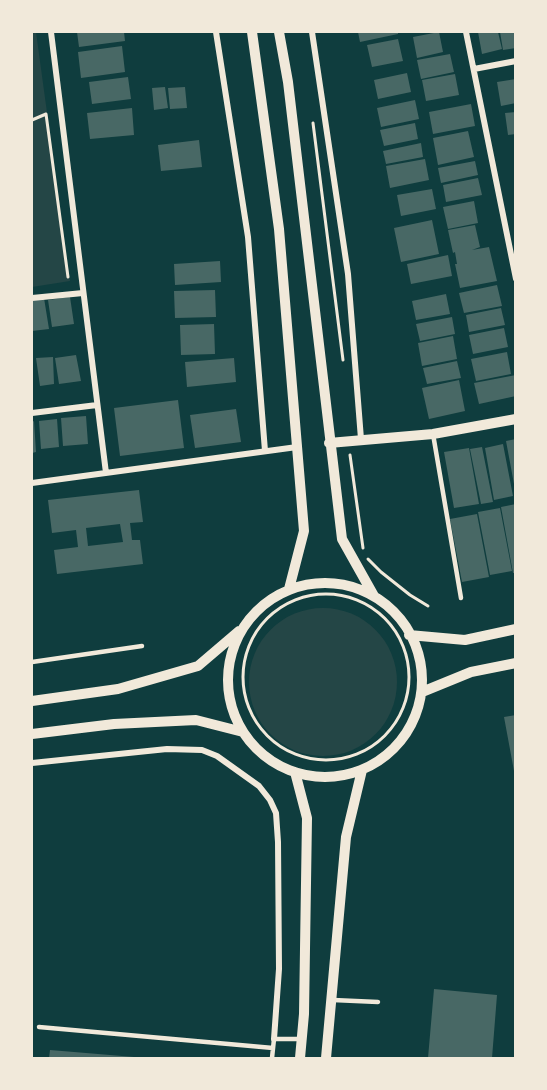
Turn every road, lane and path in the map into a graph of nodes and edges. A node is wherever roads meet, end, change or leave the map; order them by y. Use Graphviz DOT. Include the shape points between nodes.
graph roads {
  1 [pos="51,32"];
  2 [pos="216,32"];
  3 [pos="252,32"];
  4 [pos="279,32"];
  5 [pos="312,32"];
  6 [pos="466,32"];
  7 [pos="516,61"];
  8 [pos="474,69"];
  9 [pos="32,120"];
  10 [pos="314,123"];
  11 [pos="68,277"];
  12 [pos="516,279"];
  13 [pos="83,293"];
  14 [pos="32,298"];
  15 [pos="344,366"];
  16 [pos="97,405"];
  17 [pos="32,413"];
  18 [pos="516,419"];
  19 [pos="433,434"];
  20 [pos="361,439"];
  21 [pos="329,442"];
  22 [pos="297,447"];
  23 [pos="265,451"];
  24 [pos="350,455"];
  25 [pos="106,473"];
  26 [pos="32,483"];
  27 [pos="364,551"];
  28 [pos="366,557"];
  29 [pos="289,589"];
  30 [pos="374,596"];
  31 [pos="461,598"];
  32 [pos="428,606"];
  33 [pos="242,628"];
  34 [pos="516,629"];
  35 [pos="409,634"];
  36 [pos="142,646"];
  37 [pos="32,662"];
  38 [pos="512,666"];
  39 [pos="422,692"];
  40 [pos="32,701"];
  41 [pos="243,732"];
  42 [pos="32,734"];
  43 [pos="339,760"];
  44 [pos="32,763"];
  45 [pos="362,770"];
  46 [pos="295,772"];
  47 [pos="333,1000"];
  48 [pos="378,1002"];
  49 [pos="39,1028"];
  50 [pos="274,1039"];
  51 [pos="302,1039"];
  52 [pos="273,1048"];
  53 [pos="272,1059"];
  54 [pos="300,1059"];
  55 [pos="326,1059"];
  1 -- 13 [label="street"];
  2 -- 23 [label="street" via="248,237"];
  3 -- 22 [label="street" via="279,229"];
  4 -- 21 [label="street"];
  5 -- 20 [label="street" via="348,274"];
  6 -- 8 [label="street"];
  7 -- 8 [label="street"];
  8 -- 12 [label="street"];
  9 -- 11 [label="path" via="46,114"];
  10 -- 15 [label="path"];
  13 -- 14 [label="street"];
  13 -- 16 [label="street"];
  16 -- 17 [label="street"];
  16 -- 25 [label="street"];
  18 -- 19 [label="street"];
  19 -- 20 [label="street"];
  19 -- 31 [label="lane"];
  20 -- 21 [label="street"];
  21 -- 30 [label="street" via="342,539"];
  22 -- 23 [label="street"];
  22 -- 29 [label="street" via="304,531"];
  23 -- 25 [label="street"];
  24 -- 27 [label="path"];
  25 -- 26 [label="street"];
  28 -- 32 [label="path"];
  29 -- 30 [label="street" via="320,582 343,584"];
  29 -- 33 [label="street" via="267,601"];
  30 -- 35 [label="street" via="401,619"];
  33 -- 40 [label="street" via="198,666 117,689"];
  33 -- 41 [label="street" via="229,660 229,698"];
  34 -- 35 [label="street" via="465,640"];
  35 -- 39 [label="street" via="418,652"];
  36 -- 37 [label="lane"];
  38 -- 39 [label="street" via="471,672"];
  39 -- 45 [label="street" via="412,724 401,741"];
  41 -- 42 [label="street" via="196,720"];
  41 -- 46 [label="street" via="263,755"];
  43 -- 43 [label="path" via="312,760 286,750 264,733 249,710 243,684 245,656 256,631 275,611 299,598 326,594 353,598 377,611 396,632 407,657 410,685 403,711 388,735 366,751"];
  44 -- 50 [label="street" via="167,749 202,750 259,786 276,813 278,842 279,969"];
  45 -- 46 [label="street" via="330,777"];
  45 -- 47 [label="street" via="346,837"];
  46 -- 51 [label="street" via="307,818"];
  47 -- 48 [label="lane"];
  47 -- 55 [label="street"];
  49 -- 52 [label="lane"];
  50 -- 51 [label="lane"];
  50 -- 52 [label="lane"];
  51 -- 54 [label="street"];
  52 -- 53 [label="lane"];
}
